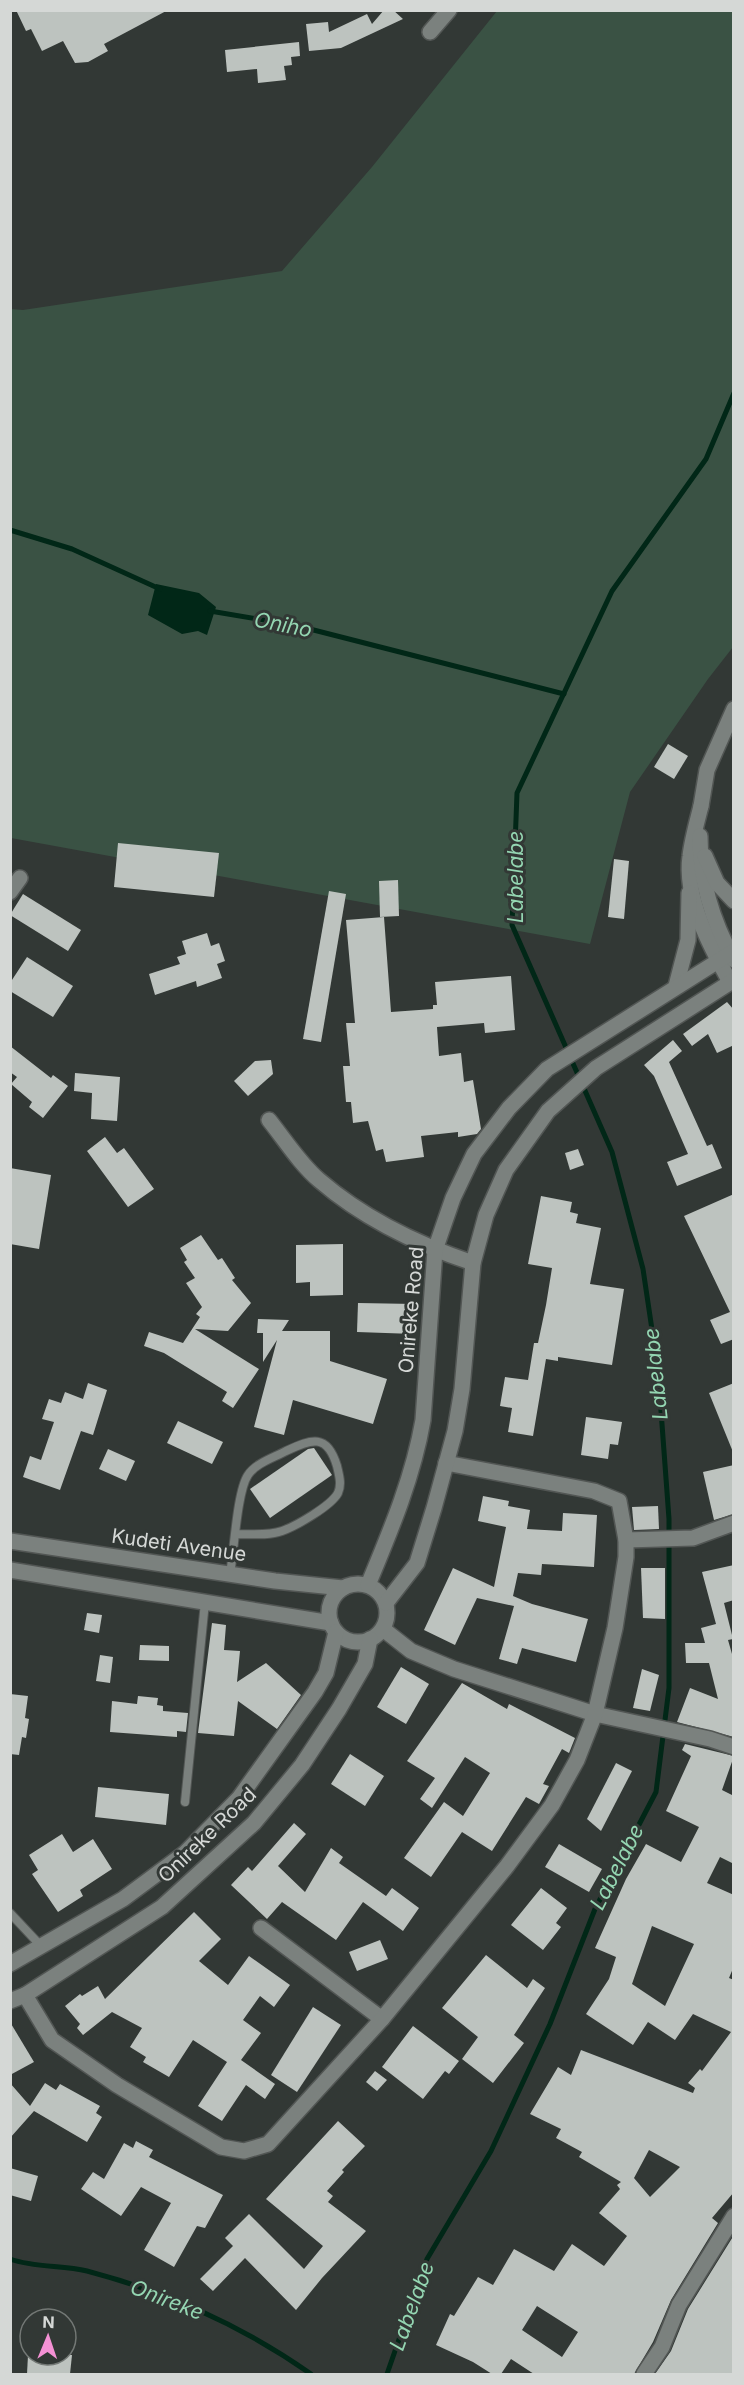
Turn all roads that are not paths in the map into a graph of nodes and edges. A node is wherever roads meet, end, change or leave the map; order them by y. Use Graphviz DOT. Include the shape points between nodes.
graph roads {
  1 [pos="449,10"];
  2 [pos="430,32"];
  3 [pos="734,709"];
  4 [pos="701,806"];
  5 [pos="700,847"];
  6 [pos="20,878"];
  7 [pos="691,885"];
  8 [pos="10,892"];
  9 [pos="734,901"];
  10 [pos="729,956"];
  11 [pos="732,981"];
  12 [pos="676,986"];
  13 [pos="269,1120"];
  14 [pos="435,1250"];
  15 [pos="473,1263"];
  16 [pos="446,1463"];
  17 [pos="734,1523"];
  18 [pos="236,1534"];
  19 [pos="626,1540"];
  20 [pos="10,1541"];
  21 [pos="10,1570"];
  22 [pos="230,1574"];
  23 [pos="368,1585"];
  24 [pos="343,1588"];
  25 [pos="205,1600"];
  26 [pos="386,1603"];
  27 [pos="333,1628"];
  28 [pos="383,1629"];
  29 [pos="370,1640"];
  30 [pos="595,1714"];
  31 [pos="734,1747"];
  32 [pos="184,1802"];
  33 [pos="10,1913"];
  34 [pos="261,1928"];
  35 [pos="42,1947"];
  36 [pos="10,1964"];
  37 [pos="25,1995"];
  38 [pos="10,2001"];
  39 [pos="382,2019"];
  40 [pos="734,2216"];
  41 [pos="644,2374"];
  1 -- 2 [label="main road"];
  3 -- 4 [label="main road" via="707,770"];
  4 -- 5 [label="main road"];
  4 -- 7 [label="main road" via="689,857"];
  5 -- 9 [label="main road" via="717,882"];
  5 -- 10 [label="main road" via="707,899"];
  6 -- 8 [label="main road"];
  7 -- 10 [label="main road" via="696,908"];
  7 -- 12 [label="main road" via="687,898 688,940"];
  10 -- 11 [label="main road"];
  10 -- 12 [label="main road, Onireke Road"];
  11 -- 15 [label="main road" via="596,1068 542,1118 506,1170 486,1215"];
  12 -- 14 [label="main road, Onireke Road" via="547,1069 509,1108 474,1154"];
  13 -- 14 [label="main road" via="318,1179 334,1192"];
  14 -- 15 [label="main road"];
  14 -- 23 [label="main road, Onireke Road" via="418,1448"];
  15 -- 16 [label="main road" via="462,1389"];
  16 -- 19 [label="main road" via="594,1491 619,1502"];
  16 -- 26 [label="main road" via="417,1563"];
  17 -- 19 [label="main road" via="693,1538"];
  18 -- 18 [label="lane" via="246,1476 256,1465 308,1441 322,1442 332,1449 340,1478 339,1492 330,1504 282,1531"];
  18 -- 22 [label="lane"];
  19 -- 30 [label="main road" via="615,1628"];
  20 -- 22 [label="main road, Kudeti Avenue"];
  21 -- 25 [label="main road"];
  22 -- 24 [label="main road, Kudeti Avenue"];
  23 -- 24 [label="main road"];
  23 -- 26 [label="main road"];
  24 -- 27 [label="main road" via="331,1604"];
  25 -- 27 [label="main road"];
  25 -- 32 [label="lane"];
  26 -- 28 [label="main road" via="387,1621"];
  27 -- 29 [label="main road" via="346,1639"];
  27 -- 35 [label="main road, Onireke Road" via="326,1672 315,1692 239,1798 184,1853 123,1899"];
  28 -- 29 [label="main road"];
  28 -- 30 [label="main road" via="411,1651 454,1669"];
  29 -- 37 [label="main road, Onireke Road" via="365,1664 339,1709 302,1765 254,1823 162,1907"];
  30 -- 31 [label="main road"];
  30 -- 39 [label="main road" via="577,1760 552,1805"];
  33 -- 35 [label="lane"];
  34 -- 39 [label="main road"];
  35 -- 36 [label="main road, Onireke Road"];
  37 -- 38 [label="main road, Onireke Road"];
  37 -- 39 [label="main road" via="52,2040 221,2148 244,2151 268,2144"];
  40 -- 41 [label="main road" via="679,2305 663,2347"];
}
